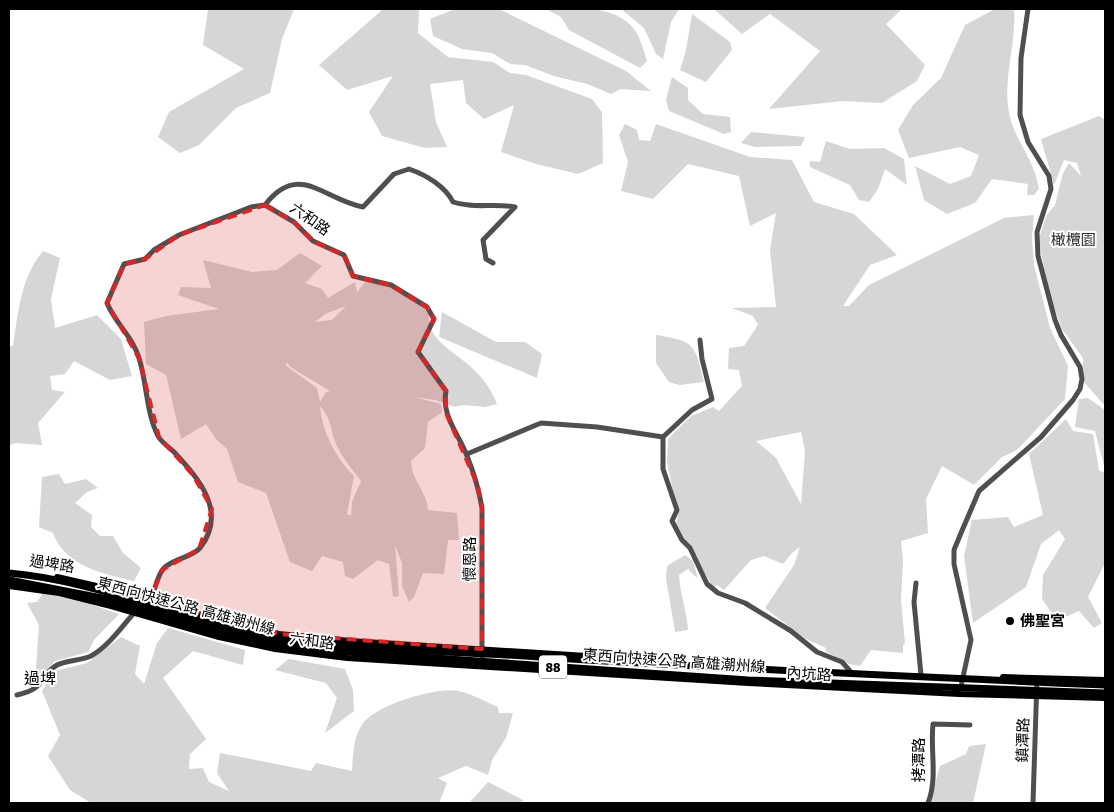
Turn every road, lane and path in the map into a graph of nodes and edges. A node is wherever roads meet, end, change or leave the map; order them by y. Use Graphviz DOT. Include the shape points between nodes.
graph roads {
  1 [pos="1028,9"];
  2 [pos="265,204"];
  3 [pos="494,263"];
  4 [pos="700,340"];
  5 [pos="663,437"];
  6 [pos="466,454"];
  7 [pos="9,572"];
  8 [pos="9,580"];
  9 [pos="916,584"];
  10 [pos="9,586"];
  11 [pos="150,600"];
  12 [pos="134,613"];
  13 [pos="482,650"];
  14 [pos="482,666"];
  15 [pos="850,671"];
  16 [pos="921,675"];
  17 [pos="964,677"];
  18 [pos="1037,678"];
  19 [pos="1105,680"];
  20 [pos="1105,685"];
  21 [pos="1105,693"];
  22 [pos="959,694"];
  23 [pos="18,695"];
  24 [pos="1036,696"];
  25 [pos="1105,698"];
  26 [pos="970,725"];
  27 [pos="928,803"];
  28 [pos="1033,803"];
  1 -- 17 [label="street" via="1021,58 1020,115 1028,142 1049,176 1052,189 1037,232 1038,256 1055,320 1080,367 1082,379 1073,400 1046,430 979,491 954,550 954,564 971,640"];
  2 -- 3 [label="street" via="284,186 298,183 363,207 394,174 409,168 449,194 453,202 476,207 498,204 515,207 483,240 486,259"];
  2 -- 6 [label="street, 六和路" via="294,222 313,241 344,254 353,276 391,285 427,307 434,319 418,352 446,391 446,413"];
  2 -- 11 [label="street" via="179,235 145,258 124,264 107,302 139,358 158,437 193,475 209,498 212,509 208,530 199,549 172,561 162,570"];
  4 -- 5 [label="street" via="712,399 692,410"];
  5 -- 6 [label="street" via="541,423"];
  5 -- 15 [label="street" via="663,469 677,510 672,521 690,548 707,584 718,593 752,607 817,652 842,662"];
  6 -- 13 [label="street, 懷恩路" via="482,508"];
  7 -- 11 [label="main road, 過埤路" via="70,579"];
  7 -- 20 [label="highway, 東西向快速公路 高雄潮州線 / 88" via="114,593 221,625 278,638 748,671"];
  8 -- 21 [label="highway, 東西向快速公路 高雄潮州線 / 88" via="112,600 220,632 276,644 348,652 748,680"];
  9 -- 16 [label="street" via="914,602"];
  10 -- 12 [label="main road, 過埤路" via="59,593"];
  11 -- 12 [label="street"];
  11 -- 13 [label="main road, 六和路" via="279,634"];
  12 -- 14 [label="main road, 六和路" via="275,649 347,658"];
  12 -- 23 [label="street" via="93,655 56,666 38,687"];
  13 -- 14 [label="street, 懷恩路"];
  13 -- 15 [label="main road, 內坑路"];
  14 -- 22 [label="main road, 內坑路"];
  15 -- 16 [label="main road, 內坑路"];
  16 -- 17 [label="main road, 內坑路"];
  17 -- 18 [label="main road, 內坑路"];
  17 -- 22 [label="street"];
  18 -- 19 [label="main road, 內坑路"];
  18 -- 24 [label="street, 鎮潭路"];
  22 -- 24 [label="main road, 內坑路"];
  24 -- 25 [label="main road, 內坑路"];
  24 -- 28 [label="street, 鎮潭路"];
  26 -- 27 [label="street, 拷潭路" via="933,724 930,734 934,780"];
}
